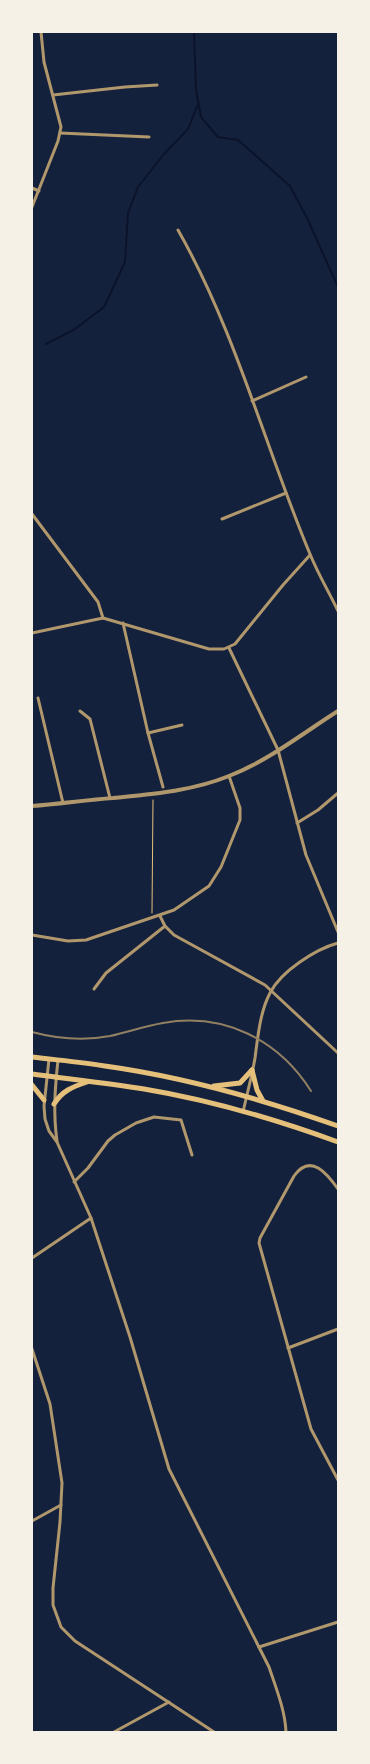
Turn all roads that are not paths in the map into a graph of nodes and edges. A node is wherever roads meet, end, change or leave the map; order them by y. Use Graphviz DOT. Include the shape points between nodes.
graph roads {
  1 [pos="41,32"];
  2 [pos="157,85"];
  3 [pos="53,95"];
  4 [pos="60,133"];
  5 [pos="149,137"];
  6 [pos="32,188"];
  7 [pos="39,191"];
  8 [pos="32,207"];
  9 [pos="178,230"];
  10 [pos="306,377"];
  11 [pos="252,401"];
  12 [pos="286,493"];
  13 [pos="32,514"];
  14 [pos="222,519"];
  15 [pos="310,556"];
  16 [pos="338,611"];
  17 [pos="103,618"];
  18 [pos="123,623"];
  19 [pos="32,633"];
  20 [pos="229,648"];
  21 [pos="38,698"];
  22 [pos="80,711"];
  23 [pos="338,711"];
  24 [pos="182,725"];
  25 [pos="148,733"];
  26 [pos="278,750"];
  27 [pos="229,776"];
  28 [pos="163,787"];
  29 [pos="338,793"];
  30 [pos="110,798"];
  31 [pos="63,803"];
  32 [pos="32,806"];
  33 [pos="297,823"];
  34 [pos="160,916"];
  35 [pos="165,926"];
  36 [pos="338,932"];
  37 [pos="32,936"];
  38 [pos="338,943"];
  39 [pos="94,989"];
  40 [pos="271,991"];
  41 [pos="338,1053"];
  42 [pos="32,1057"];
  43 [pos="49,1059"];
  44 [pos="58,1060"];
  45 [pos="252,1070"];
  46 [pos="32,1074"];
  47 [pos="47,1076"];
  48 [pos="56,1078"];
  49 [pos="88,1081"];
  50 [pos="32,1084"];
  51 [pos="209,1087"];
  52 [pos="247,1096"];
  53 [pos="44,1100"];
  54 [pos="263,1101"];
  55 [pos="54,1104"];
  56 [pos="243,1112"];
  57 [pos="338,1126"];
  58 [pos="57,1142"];
  59 [pos="338,1142"];
  60 [pos="192,1156"];
  61 [pos="74,1182"];
  62 [pos="338,1189"];
  63 [pos="91,1218"];
  64 [pos="32,1258"];
  65 [pos="338,1329"];
  66 [pos="288,1348"];
  67 [pos="32,1349"];
  68 [pos="338,1480"];
  69 [pos="61,1505"];
  70 [pos="32,1521"];
  71 [pos="338,1622"];
  72 [pos="260,1647"];
  73 [pos="169,1702"];
  74 [pos="114,1732"];
  75 [pos="214,1732"];
  76 [pos="286,1732"];
  1 -- 3 [label="street" via="44,62"];
  2 -- 3 [label="street" via="125,86"];
  3 -- 4 [label="street" via="60,121"];
  4 -- 5 [label="street"];
  4 -- 7 [label="street"];
  6 -- 7 [label="street"];
  7 -- 8 [label="street"];
  9 -- 11 [label="street" via="212,297"];
  10 -- 11 [label="street"];
  11 -- 12 [label="street"];
  12 -- 14 [label="street"];
  12 -- 15 [label="street"];
  13 -- 17 [label="street" via="98,602"];
  15 -- 16 [label="street"];
  15 -- 20 [label="street" via="240,639"];
  17 -- 18 [label="street"];
  17 -- 19 [label="street"];
  18 -- 20 [label="street" via="209,649"];
  18 -- 25 [label="street"];
  20 -- 26 [label="street"];
  21 -- 31 [label="street"];
  22 -- 30 [label="street" via="90,719"];
  23 -- 26 [label="street"];
  24 -- 25 [label="street"];
  25 -- 28 [label="street"];
  26 -- 27 [label="street"];
  26 -- 33 [label="street"];
  27 -- 30 [label="street" via="200,786"];
  27 -- 34 [label="street" via="240,808 240,820 221,867 209,886 182,906"];
  29 -- 33 [label="street"];
  30 -- 31 [label="street"];
  31 -- 32 [label="street"];
  33 -- 36 [label="street" via="306,855"];
  34 -- 35 [label="street"];
  34 -- 37 [label="street" via="86,940"];
  35 -- 39 [label="street" via="106,973"];
  35 -- 40 [label="street" via="174,935 246,974"];
  38 -- 40 [label="street" via="323,948 303,960"];
  40 -- 41 [label="street"];
  40 -- 45 [label="street" via="261,1021"];
  42 -- 43 [label="main road"];
  43 -- 44 [label="main road"];
  43 -- 47 [label="street"];
  44 -- 48 [label="street"];
  44 -- 51 [label="main road" via="112,1067"];
  45 -- 51 [label="main road" via="240,1083"];
  45 -- 52 [label="street"];
  45 -- 54 [label="main road"];
  46 -- 47 [label="main road"];
  47 -- 48 [label="main road"];
  47 -- 53 [label="street"];
  48 -- 49 [label="main road"];
  48 -- 55 [label="street"];
  49 -- 55 [label="main road" via="69,1088"];
  49 -- 56 [label="main road" via="144,1089"];
  50 -- 53 [label="main road"];
  51 -- 52 [label="main road"];
  52 -- 54 [label="main road"];
  52 -- 56 [label="street"];
  53 -- 58 [label="street" via="45,1119 49,1131"];
  54 -- 57 [label="main road"];
  55 -- 58 [label="street"];
  56 -- 59 [label="main road"];
  58 -- 61 [label="street"];
  60 -- 61 [label="street" via="182,1122 179,1119 154,1117 115,1135"];
  61 -- 63 [label="street"];
  62 -- 66 [label="street" via="327,1174 317,1167 302,1168 294,1176 260,1238"];
  63 -- 64 [label="street"];
  63 -- 72 [label="street" via="130,1336 169,1469"];
  65 -- 66 [label="street"];
  66 -- 68 [label="street" via="311,1429"];
  67 -- 69 [label="street" via="50,1404 60,1465"];
  69 -- 70 [label="street"];
  69 -- 73 [label="street" via="52,1599 61,1627 98,1658"];
  71 -- 72 [label="street"];
  72 -- 76 [label="street" via="280,1701"];
  73 -- 74 [label="street"];
  73 -- 75 [label="street"];
}
